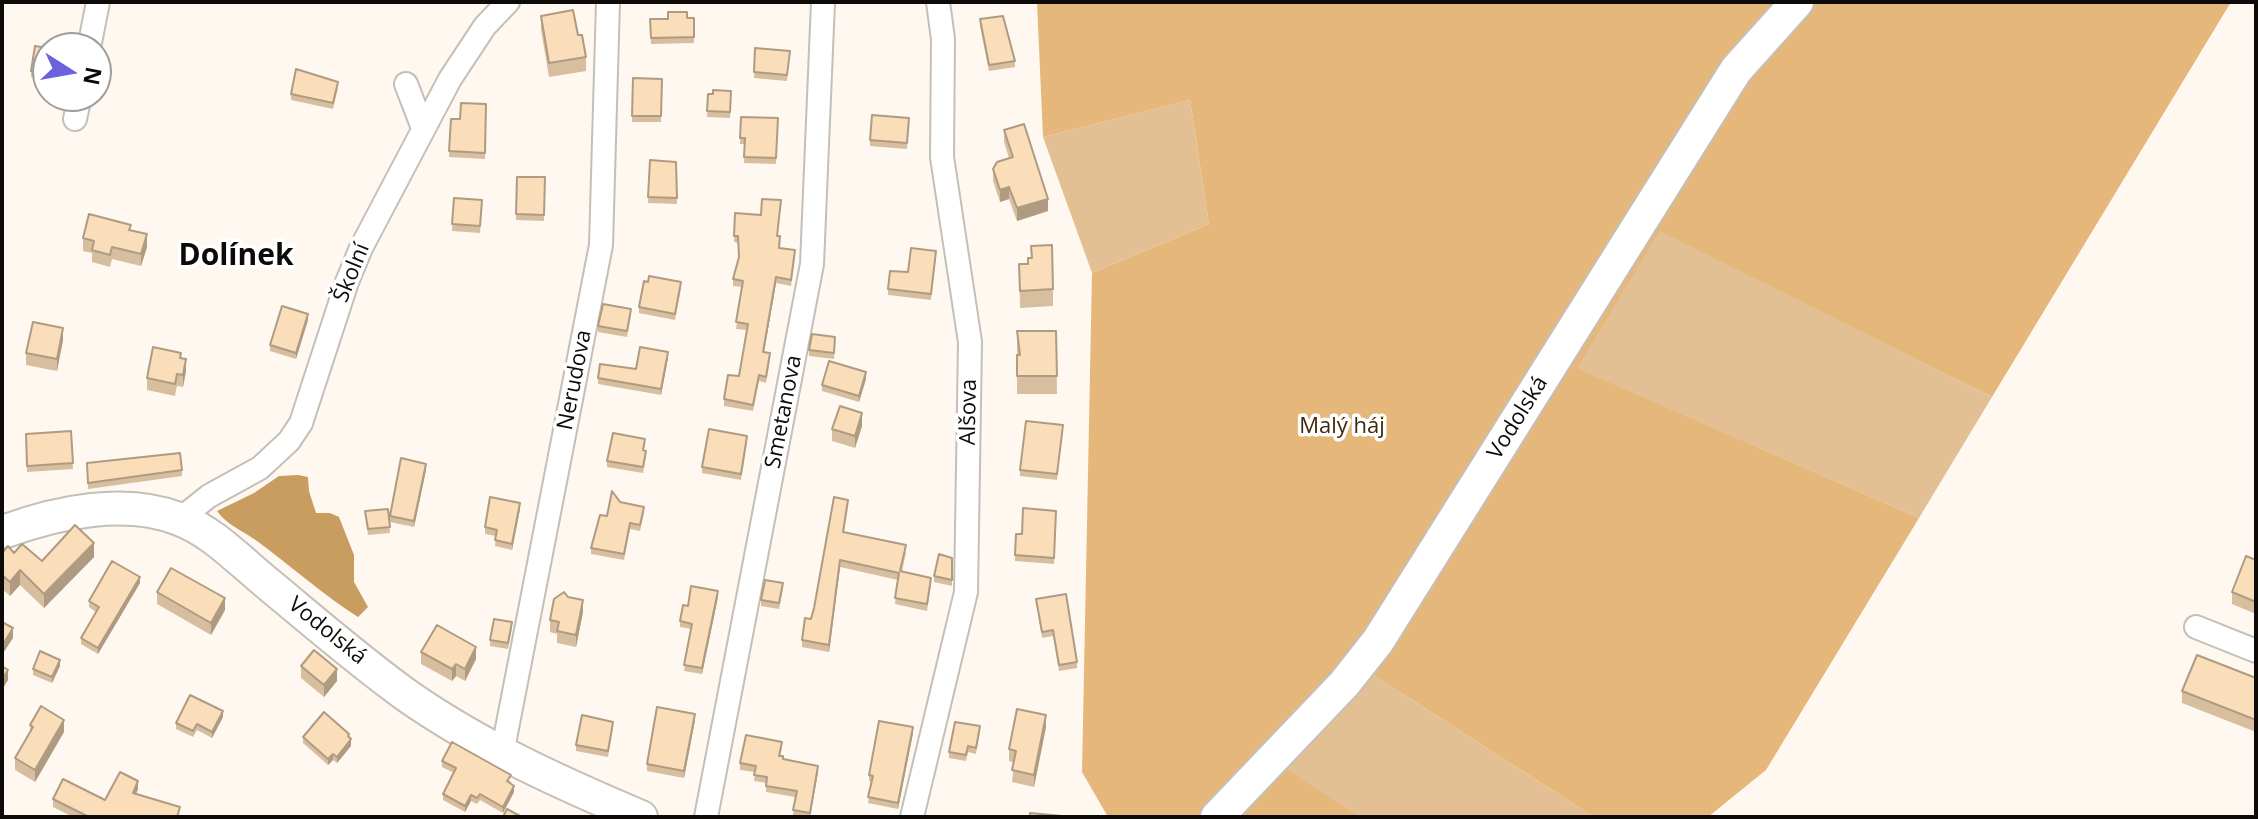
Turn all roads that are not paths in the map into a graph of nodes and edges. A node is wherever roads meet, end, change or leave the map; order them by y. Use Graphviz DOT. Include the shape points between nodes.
graph roads {
  1 [pos="98,2"];
  2 [pos="508,2"];
  3 [pos="608,2"];
  4 [pos="823,2"];
  5 [pos="938,2"];
  6 [pos="1797,2"];
  7 [pos="92,32"];
  8 [pos="406,84"];
  9 [pos="77,112"];
  10 [pos="75,119"];
  11 [pos="423,128"];
  12 [pos="180,519"];
  13 [pos="3,532"];
  14 [pos="2196,627"];
  15 [pos="2256,651"];
  16 [pos="502,754"];
  17 [pos="641,817"];
  18 [pos="706,817"];
  19 [pos="912,817"];
  20 [pos="1217,817"];
  1 -- 7 [label="street"];
  2 -- 11 [label="street, Školní" via="458,66"];
  3 -- 16 [label="street, Nerudova" via="601,245"];
  4 -- 18 [label="street, Smetanova" via="812,264"];
  5 -- 19 [label="street, Alšova" via="943,39 942,157 970,342 966,592"];
  6 -- 20 [label="street, Vodolská" via="1736,70 1378,641"];
  8 -- 11 [label="street"];
  9 -- 10 [label="street"];
  11 -- 12 [label="street, Školní" via="361,248 301,423 260,468"];
  12 -- 13 [label="street, Vodolská" via="119,509 82,512"];
  12 -- 16 [label="street, Vodolská" via="225,548 410,697"];
  14 -- 15 [label="street"];
  16 -- 17 [label="street, Vodolská"];
}
